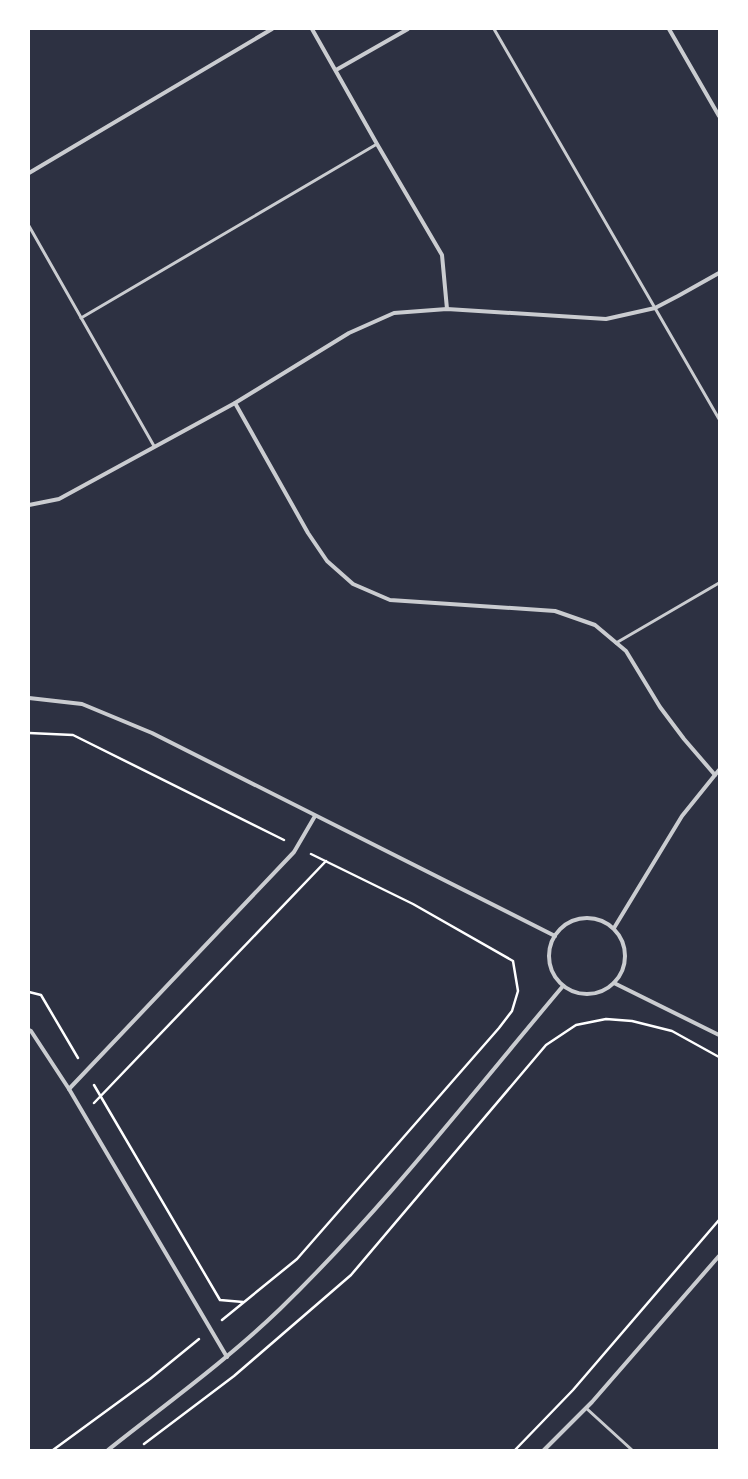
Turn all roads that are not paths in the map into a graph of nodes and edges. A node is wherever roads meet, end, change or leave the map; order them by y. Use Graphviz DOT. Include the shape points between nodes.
graph roads {
  1 [pos="272,29"];
  2 [pos="312,29"];
  3 [pos="408,29"];
  4 [pos="494,29"];
  5 [pos="669,29"];
  6 [pos="336,70"];
  7 [pos="719,116"];
  8 [pos="377,144"];
  9 [pos="29,173"];
  10 [pos="29,226"];
  11 [pos="719,273"];
  12 [pos="655,308"];
  13 [pos="447,309"];
  14 [pos="81,318"];
  15 [pos="234,403"];
  16 [pos="719,419"];
  17 [pos="154,446"];
  18 [pos="29,505"];
  19 [pos="719,583"];
  20 [pos="616,642"];
  21 [pos="29,698"];
  22 [pos="719,770"];
  23 [pos="714,775"];
  24 [pos="315,816"];
  25 [pos="614,928"];
  26 [pos="555,936"];
  27 [pos="614,983"];
  28 [pos="563,986"];
  29 [pos="29,1030"];
  30 [pos="719,1034"];
  31 [pos="69,1089"];
  32 [pos="719,1256"];
  33 [pos="228,1357"];
  34 [pos="586,1408"];
  35 [pos="108,1450"];
  36 [pos="544,1450"];
  37 [pos="632,1450"];
  1 -- 9 [label="street"];
  2 -- 6 [label="street"];
  3 -- 6 [label="street"];
  4 -- 12 [label="lane"];
  5 -- 7 [label="street"];
  6 -- 8 [label="street"];
  8 -- 13 [label="street" via="442,254"];
  8 -- 14 [label="lane"];
  10 -- 14 [label="lane"];
  11 -- 12 [label="street"];
  12 -- 13 [label="street" via="606,319"];
  12 -- 16 [label="lane"];
  13 -- 15 [label="street" via="394,313 349,333"];
  14 -- 17 [label="lane"];
  15 -- 17 [label="street"];
  15 -- 20 [label="street" via="308,533 328,561 353,584 390,600 555,611 595,625"];
  17 -- 18 [label="street" via="59,499"];
  19 -- 20 [label="lane"];
  20 -- 23 [label="street" via="626,651 665,713"];
  21 -- 24 [label="street" via="82,704 152,733"];
  22 -- 23 [label="street"];
  23 -- 25 [label="street" via="682,816"];
  24 -- 26 [label="street"];
  24 -- 31 [label="street" via="294,852"];
  25 -- 26 [label="street" via="598,919 581,918 568,923"];
  25 -- 27 [label="street" via="621,936 625,949 625,966 622,975"];
  26 -- 28 [label="street" via="550,946 549,963"];
  27 -- 28 [label="street" via="595,994 578,993"];
  27 -- 30 [label="street"];
  28 -- 33 [label="street" via="394,1188 280,1309"];
  29 -- 31 [label="street"];
  31 -- 33 [label="street"];
  32 -- 34 [label="street"];
  33 -- 35 [label="street"];
  34 -- 36 [label="street"];
  34 -- 37 [label="lane"];
}
